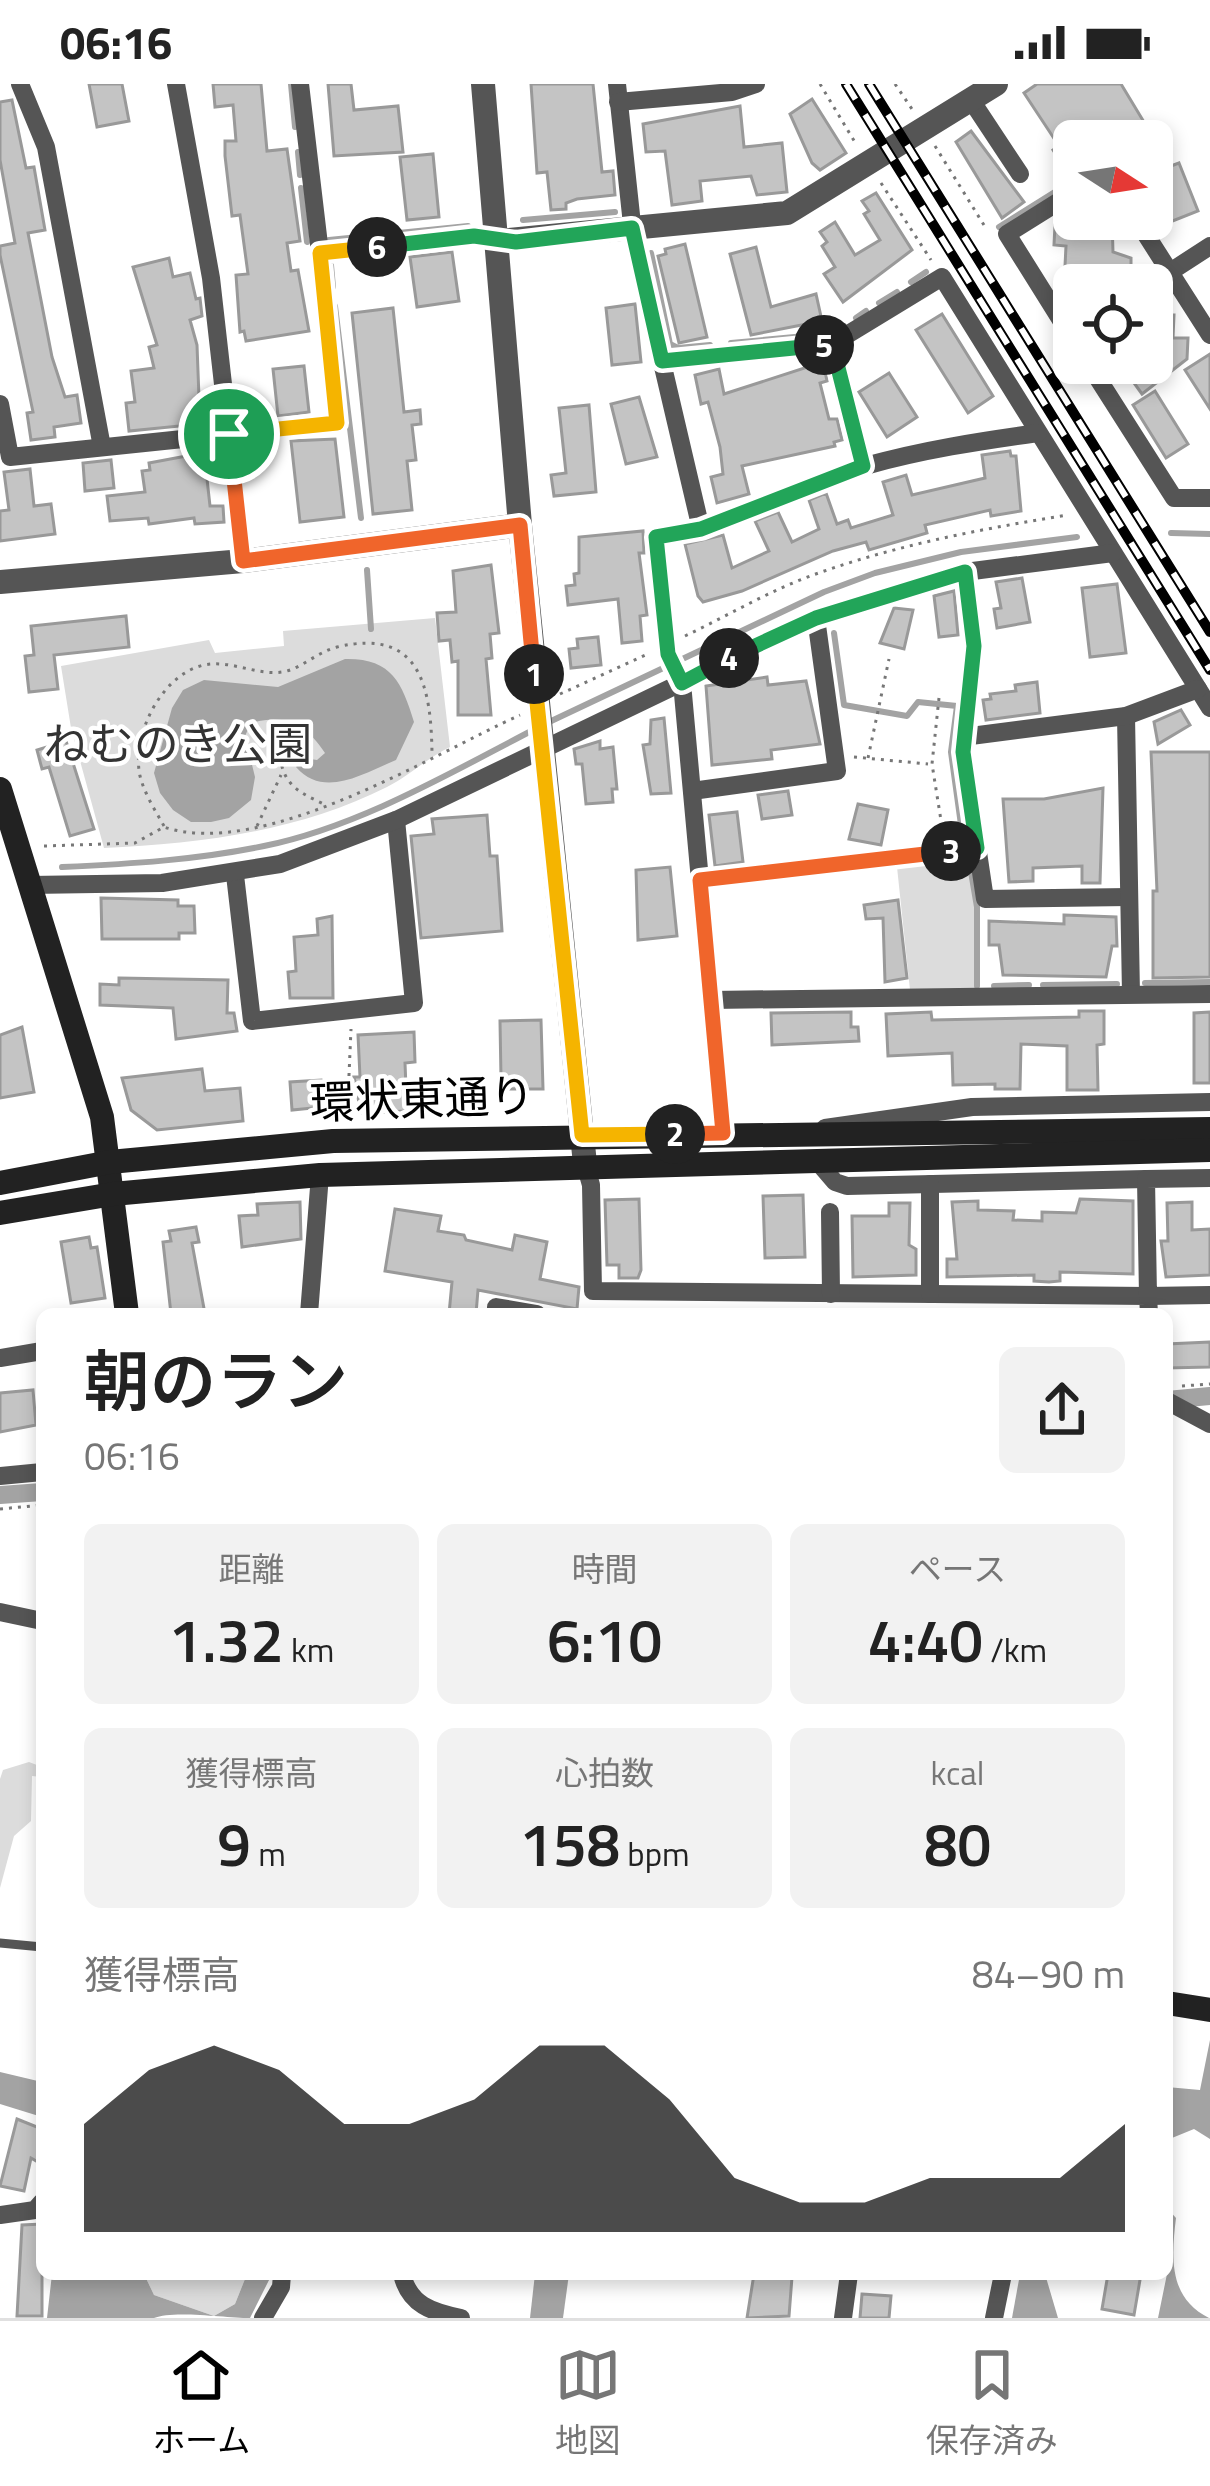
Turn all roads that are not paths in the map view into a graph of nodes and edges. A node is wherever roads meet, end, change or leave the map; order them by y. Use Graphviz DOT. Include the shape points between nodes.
graph roads {
  1 [pos="20,84"];
  2 [pos="176,84"];
  3 [pos="300,84"];
  4 [pos="483,84"];
  5 [pos="756,84"];
  6 [pos="996,84"];
  7 [pos="618,93"];
  8 [pos="971,100"];
  9 [pos="1020,174"];
  10 [pos="1053,205"];
  11 [pos="632,228"];
  12 [pos="498,241"];
  13 [pos="1210,246"];
  14 [pos="320,253"];
  15 [pos="1173,270"];
  16 [pos="1173,277"];
  17 [pos="1053,307"];
  18 [pos="1210,335"];
  19 [pos="832,344"];
  20 [pos="662,361"];
  21 [pos="1101,384"];
  22 [pos="0,404"];
  23 [pos="1038,433"];
  24 [pos="229,434"];
  25 [pos="102,447"];
  26 [pos="5,457"];
  27 [pos="863,466"];
  28 [pos="1210,498"];
  29 [pos="520,525"];
  30 [pos="701,529"];
  31 [pos="1113,553"];
  32 [pos="243,561"];
  33 [pos="965,572"];
  34 [pos="0,582"];
  35 [pos="816,618"];
  36 [pos="682,683"];
  37 [pos="1198,688"];
  38 [pos="1210,708"];
  39 [pos="1126,716"];
  40 [pos="956,739"];
  41 [pos="542,748"];
  42 [pos="0,789"];
  43 [pos="692,791"];
  44 [pos="396,820"];
  45 [pos="19,842"];
  46 [pos="977,848"];
  47 [pos="235,874"];
  48 [pos="700,880"];
  49 [pos="30,885"];
  50 [pos="1129,897"];
  51 [pos="1131,994"];
  52 [pos="1210,994"];
  53 [pos="711,1000"];
  54 [pos="1210,1102"];
  55 [pos="1210,1130"];
  56 [pos="814,1132"];
  57 [pos="723,1133"];
  58 [pos="582,1135"];
  59 [pos="928,1145"];
  60 [pos="1210,1150"];
  61 [pos="817,1161"];
  62 [pos="110,1162"];
  63 [pos="585,1165"];
  64 [pos="320,1175"];
  65 [pos="1210,1178"];
  66 [pos="1146,1179"];
  67 [pos="0,1183"];
  68 [pos="930,1184"];
  69 [pos="113,1194"];
  70 [pos="830,1212"];
  71 [pos="0,1213"];
  72 [pos="592,1291"];
  73 [pos="831,1294"];
  74 [pos="930,1294"];
  75 [pos="1210,1295"];
  76 [pos="994,1304"];
  77 [pos="1149,1305"];
  78 [pos="126,1308"];
  79 [pos="309,1308"];
  80 [pos="593,1308"];
  81 [pos="36,1352"];
  82 [pos="0,1358"];
  83 [pos="1173,1404"];
  84 [pos="1192,1414"];
  85 [pos="1173,1417"];
  86 [pos="1210,1424"];
  87 [pos="36,1473"];
  88 [pos="0,1476"];
  89 [pos="0,1612"];
  90 [pos="36,1620"];
  91 [pos="0,1943"];
  92 [pos="36,1946"];
  93 [pos="1173,2004"];
  94 [pos="1210,2010"];
  95 [pos="36,2209"];
  96 [pos="0,2215"];
  97 [pos="282,2280"];
  98 [pos="404,2280"];
  99 [pos="848,2280"];
  100 [pos="1002,2280"];
  101 [pos="263,2318"];
  102 [pos="461,2318"];
  103 [pos="844,2318"];
  104 [pos="994,2318"];
  1 -- 25 [label="street" via="46,147"];
  2 -- 24 [label="street"];
  3 -- 14 [label="street"];
  4 -- 12 [label="street"];
  5 -- 7 [label="street" via="732,92"];
  6 -- 8 [label="street"];
  7 -- 11 [label="street"];
  8 -- 9 [label="street"];
  8 -- 11 [label="street" via="787,213"];
  10 -- 17 [label="street" via="1007,234"];
  11 -- 12 [label="street"];
  11 -- 20 [label="street"];
  12 -- 14 [label="street" via="474,236"];
  12 -- 29 [label="street"];
  13 -- 15 [label="street"];
  14 -- 24 [label="street" via="337,423"];
  16 -- 18 [label="street"];
  19 -- 20 [label="street"];
  19 -- 23 [label="street" via="942,277"];
  19 -- 27 [label="street"];
  20 -- 30 [label="street"];
  21 -- 28 [label="street" via="1174,498"];
  22 -- 26 [label="street"];
  23 -- 27 [label="street"];
  23 -- 31 [label="street"];
  24 -- 25 [label="street"];
  24 -- 32 [label="street"];
  25 -- 26 [label="street"];
  27 -- 30 [label="street"];
  29 -- 32 [label="street"];
  29 -- 41 [label="street"];
  30 -- 36 [label="street" via="656,537 666,645"];
  31 -- 33 [label="street"];
  31 -- 37 [label="street"];
  32 -- 34 [label="street"];
  33 -- 35 [label="street"];
  33 -- 40 [label="street" via="974,646"];
  35 -- 36 [label="street"];
  35 -- 43 [label="street" via="836,771"];
  36 -- 41 [label="street"];
  36 -- 43 [label="street"];
  37 -- 38 [label="street"];
  37 -- 39 [label="street"];
  39 -- 40 [label="street"];
  39 -- 50 [label="street"];
  40 -- 46 [label="street"];
  41 -- 44 [label="street"];
  41 -- 58 [label="street"];
  42 -- 45 [label="main road"];
  43 -- 48 [label="street"];
  44 -- 47 [label="street"];
  44 -- 47 [label="street" via="414,1003 252,1021"];
  45 -- 49 [label="main road"];
  46 -- 48 [label="street"];
  46 -- 50 [label="street" via="985,899"];
  47 -- 49 [label="street"];
  48 -- 53 [label="street"];
  49 -- 62 [label="main road"];
  50 -- 51 [label="street"];
  51 -- 52 [label="street"];
  51 -- 53 [label="street"];
  53 -- 57 [label="street"];
  54 -- 56 [label="street" via="938,1109"];
  55 -- 59 [label="main road, 環状東通り"];
  56 -- 57 [label="main road, 環状東通り"];
  56 -- 59 [label="main road, 環状東通り"];
  57 -- 58 [label="main road, 環状東通り"];
  58 -- 62 [label="main road, 環状東通り" via="333,1141"];
  58 -- 63 [label="street"];
  59 -- 60 [label="main road, 環状東通り"];
  59 -- 61 [label="main road, 環状東通り"];
  61 -- 63 [label="main road, 環状東通り"];
  61 -- 68 [label="street" via="847,1186"];
  62 -- 67 [label="main road, 環状東通り"];
  62 -- 69 [label="main road"];
  63 -- 64 [label="main road, 環状東通り"];
  63 -- 72 [label="street"];
  64 -- 69 [label="main road, 環状東通り"];
  64 -- 79 [label="street"];
  65 -- 66 [label="street"];
  66 -- 68 [label="street"];
  66 -- 77 [label="street"];
  68 -- 74 [label="street"];
  69 -- 71 [label="main road, 環状東通り"];
  69 -- 78 [label="main road"];
  70 -- 73 [label="street"];
  72 -- 73 [label="street"];
  72 -- 80 [label="street"];
  73 -- 74 [label="street"];
  74 -- 76 [label="street"];
  75 -- 77 [label="street"];
  76 -- 77 [label="street"];
  81 -- 82 [label="street"];
  83 -- 84 [label="street"];
  84 -- 85 [label="street"];
  84 -- 86 [label="street"];
  87 -- 88 [label="street"];
  89 -- 90 [label="street"];
  91 -- 92 [label="lane"];
  93 -- 94 [label="main road"];
  95 -- 96 [label="street"];
  97 -- 101 [label="street"];
  98 -- 102 [label="street" via="428,2310"];
  99 -- 103 [label="street"];
  100 -- 104 [label="street"];
}
